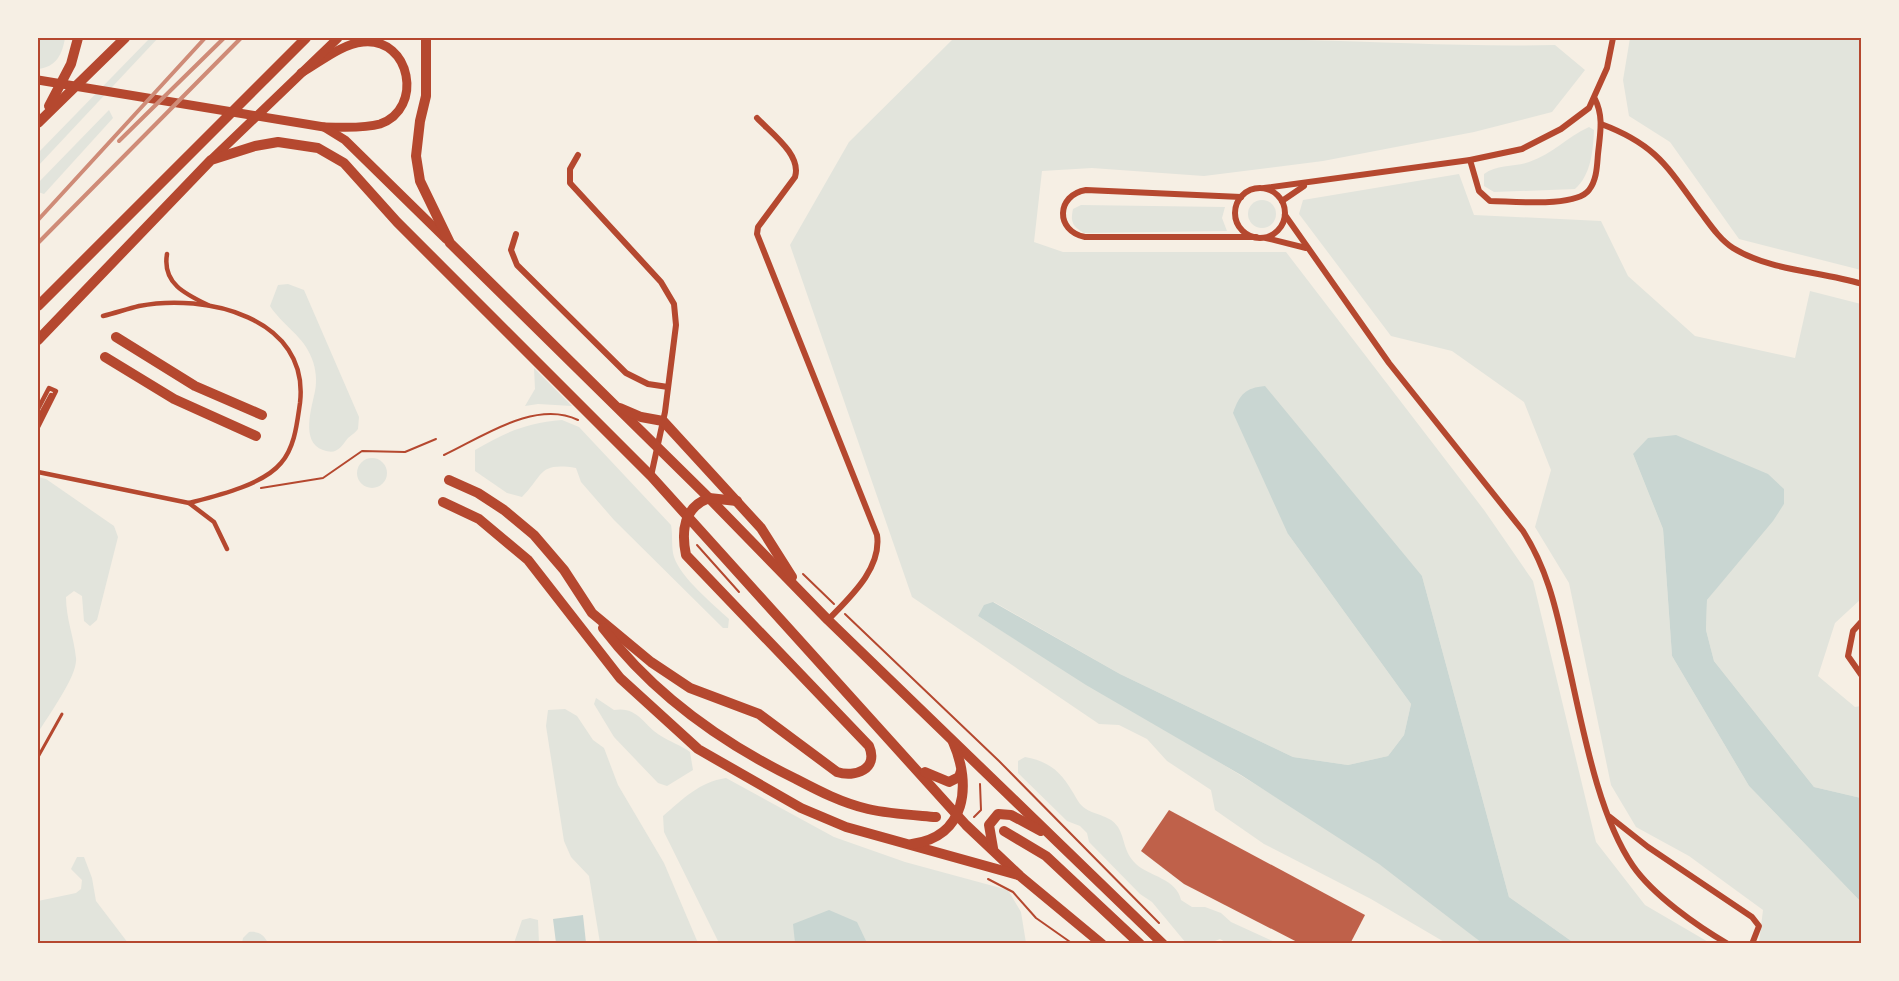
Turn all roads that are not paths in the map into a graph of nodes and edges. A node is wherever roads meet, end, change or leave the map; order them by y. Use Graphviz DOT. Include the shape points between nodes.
graph roads {
  1 [pos="78,38"];
  2 [pos="125,38"];
  3 [pos="306,38"];
  4 [pos="338,38"];
  5 [pos="426,38"];
  6 [pos="1613,38"];
  7 [pos="301,73"];
  8 [pos="38,80"];
  9 [pos="1595,99"];
  10 [pos="757,118"];
  11 [pos="41,119"];
  12 [pos="1601,124"];
  13 [pos="324,127"];
  14 [pos="578,155"];
  15 [pos="1470,159"];
  16 [pos="212,160"];
  17 [pos="1313,183"];
  18 [pos="1264,188"];
  19 [pos="1241,197"];
  20 [pos="1282,201"];
  21 [pos="1285,215"];
  22 [pos="516,234"];
  23 [pos="1257,237"];
  24 [pos="1265,237"];
  25 [pos="450,243"];
  26 [pos="1306,248"];
  27 [pos="167,254"];
  28 [pos="1862,284"];
  29 [pos="38,306"];
  30 [pos="210,306"];
  31 [pos="103,316"];
  32 [pos="116,337"];
  33 [pos="38,340"];
  34 [pos="105,357"];
  35 [pos="668,387"];
  36 [pos="51,395"];
  37 [pos="613,404"];
  38 [pos="38,409"];
  39 [pos="262,415"];
  40 [pos="38,419"];
  41 [pos="663,422"];
  42 [pos="38,427"];
  43 [pos="256,436"];
  44 [pos="657,448"];
  45 [pos="38,472"];
  46 [pos="651,476"];
  47 [pos="449,480"];
  48 [pos="709,498"];
  49 [pos="736,501"];
  50 [pos="443,502"];
  51 [pos="189,503"];
  52 [pos="687,518"];
  53 [pos="226,549"];
  54 [pos="804,595"];
  55 [pos="592,613"];
  56 [pos="828,620"];
  57 [pos="1862,621"];
  58 [pos="1862,676"];
  59 [pos="62,714"];
  60 [pos="952,740"];
  61 [pos="38,757"];
  62 [pos="917,768"];
  63 [pos="960,771"];
  64 [pos="958,816"];
  65 [pos="936,817"];
  66 [pos="1610,817"];
  67 [pos="1004,831"];
  68 [pos="1057,840"];
  69 [pos="906,845"];
  70 [pos="994,851"];
  71 [pos="1020,876"];
  72 [pos="1102,944"];
  73 [pos="1140,944"];
  74 [pos="1163,944"];
  75 [pos="1728,944"];
  76 [pos="1752,944"];
  1 -- 11 [label="main road" via="71,64"];
  2 -- 11 [label="main road"];
  3 -- 29 [label="main road"];
  4 -- 7 [label="main road"];
  5 -- 25 [label="main road" via="427,85 416,156 420,181"];
  6 -- 9 [label="street"];
  7 -- 13 [label="main road" via="349,45 363,42 384,45 404,65 407,88 390,118 380,124"];
  7 -- 16 [label="main road"];
  8 -- 13 [label="main road"];
  9 -- 12 [label="street"];
  9 -- 15 [label="street" via="1572,123 1543,139 1522,149"];
  10 -- 56 [label="street" via="792,156 797,170 756,234 877,536 876,558 866,576"];
  12 -- 15 [label="street" via="1593,183 1583,196 1573,199 1490,201 1479,191"];
  12 -- 28 [label="street" via="1656,153 1731,247 1776,264"];
  13 -- 25 [label="main road" via="345,140"];
  14 -- 35 [label="street" via="570,169 570,183 661,282 674,304 676,325"];
  15 -- 17 [label="street"];
  16 -- 33 [label="main road"];
  16 -- 46 [label="main road" via="278,142 318,148 344,163 397,222"];
  17 -- 18 [label="street"];
  17 -- 20 [label="street"];
  18 -- 19 [label="street" via="1248,191"];
  18 -- 20 [label="street"];
  19 -- 23 [label="street" via="1235,211 1239,225"];
  19 -- 23 [label="street" via="1086,190 1072,194 1062,214 1071,232 1085,237"];
  20 -- 21 [label="street"];
  21 -- 24 [label="street" via="1280,229"];
  21 -- 26 [label="street"];
  22 -- 35 [label="street" via="511,250 517,265 626,373 648,384"];
  23 -- 24 [label="street"];
  24 -- 26 [label="street"];
  25 -- 37 [label="main road"];
  26 -- 66 [label="street" via="1389,363 1539,556 1557,614 1599,793"];
  27 -- 30 [label="street" via="165,264 174,285"];
  30 -- 31 [label="street" via="140,306"];
  30 -- 51 [label="street" via="251,317 275,332 291,350 301,392 297,427 281,464 223,494"];
  32 -- 39 [label="main road" via="195,386"];
  34 -- 43 [label="main road" via="174,399"];
  35 -- 41 [label="street"];
  36 -- 40 [label="street"];
  37 -- 41 [label="main road"];
  37 -- 44 [label="main road"];
  38 -- 42 [label="street" via="49,388 56,391"];
  41 -- 44 [label="street"];
  41 -- 49 [label="main road"];
  44 -- 46 [label="street"];
  44 -- 48 [label="main road"];
  45 -- 51 [label="street"];
  46 -- 52 [label="main road"];
  47 -- 55 [label="main road" via="504,510 534,536 564,570"];
  48 -- 49 [label="main road"];
  48 -- 52 [label="main road" via="696,505"];
  48 -- 54 [label="main road"];
  49 -- 54 [label="main road" via="761,528"];
  50 -- 69 [label="main road" via="479,519 528,560 620,678 698,749 801,808"];
  51 -- 53 [label="street" via="214,522"];
  52 -- 55 [label="main road" via="683,528 686,555 869,746 872,754 866,769 845,775 759,714 690,688 651,662"];
  52 -- 62 [label="main road"];
  54 -- 56 [label="main road"];
  55 -- 65 [label="main road" via="642,675 671,702 745,752 832,797 866,809"];
  56 -- 60 [label="main road"];
  57 -- 58 [label="street" via="1853,631 1848,656"];
  59 -- 61 [label="lane"];
  60 -- 63 [label="main road"];
  60 -- 68 [label="main road"];
  62 -- 63 [label="main road" via="949,782 959,777"];
  62 -- 64 [label="main road"];
  63 -- 64 [label="main road"];
  64 -- 69 [label="main road" via="938,836"];
  64 -- 70 [label="main road"];
  66 -- 75 [label="street" via="1633,866 1648,884"];
  66 -- 76 [label="street" via="1752,917 1759,926"];
  67 -- 73 [label="main road" via="1046,856"];
  68 -- 70 [label="main road" via="1017,817 998,813 989,825"];
  68 -- 74 [label="main road"];
  69 -- 71 [label="main road"];
  70 -- 71 [label="main road"];
  71 -- 72 [label="main road"];
}
